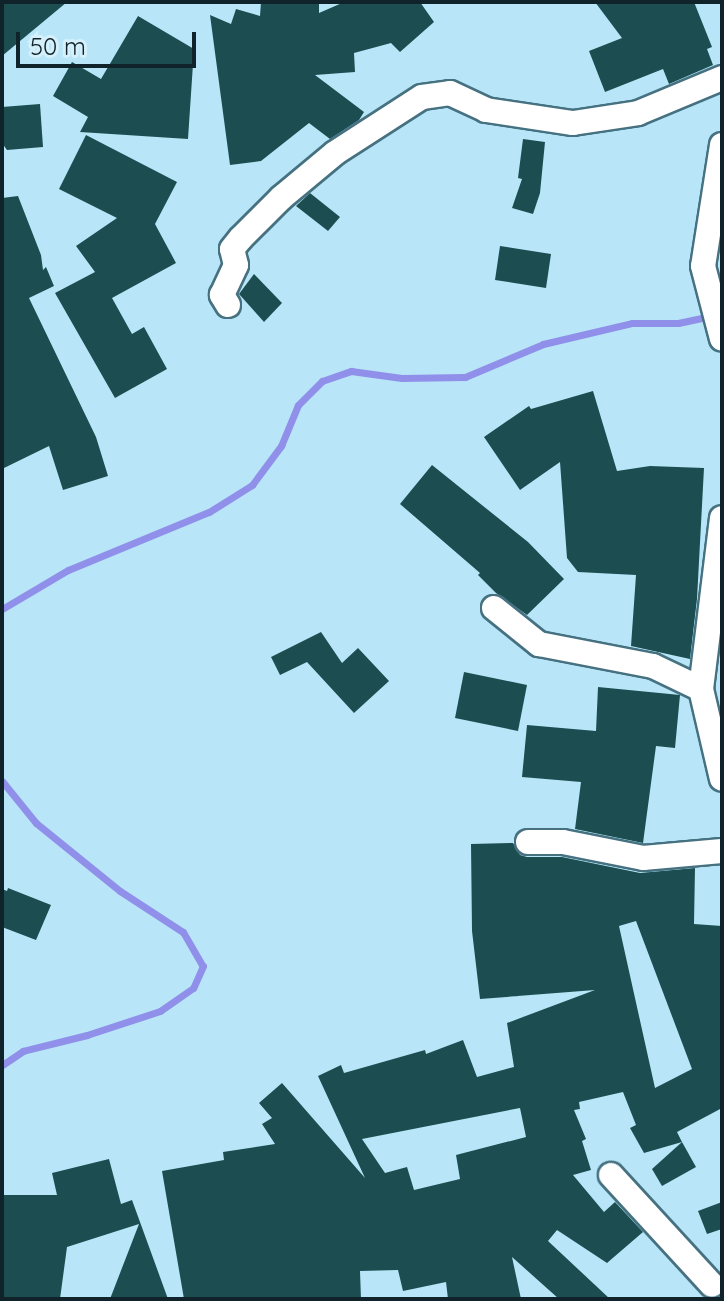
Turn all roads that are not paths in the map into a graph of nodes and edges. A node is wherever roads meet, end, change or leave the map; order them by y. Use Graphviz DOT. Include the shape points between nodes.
graph roads {
  1 [pos="722,78"];
  2 [pos="722,145"];
  3 [pos="228,305"];
  4 [pos="721,336"];
  5 [pos="722,518"];
  6 [pos="494,608"];
  7 [pos="701,689"];
  8 [pos="722,779"];
  9 [pos="528,842"];
  10 [pos="722,851"];
  11 [pos="611,1175"];
  12 [pos="714,1288"];
  1 -- 3 [label="street" via="638,113 573,123 486,110 450,93 422,97 335,153 241,238 232,249 236,265 222,295"];
  2 -- 4 [label="street" via="703,266"];
  5 -- 7 [label="street"];
  6 -- 7 [label="street" via="539,644 653,666"];
  7 -- 8 [label="street"];
  9 -- 10 [label="street" via="563,842 643,858"];
  11 -- 12 [label="street"];
}
